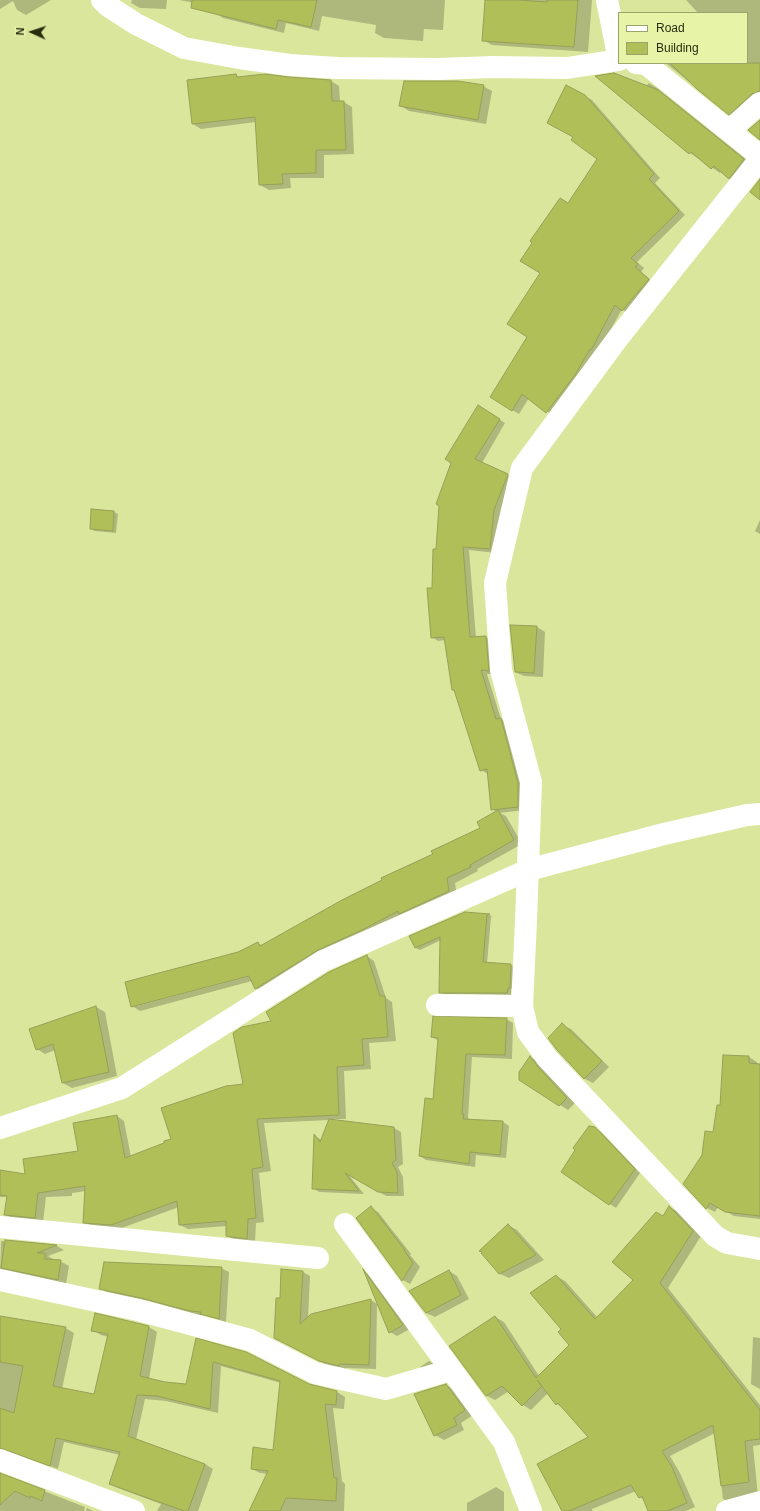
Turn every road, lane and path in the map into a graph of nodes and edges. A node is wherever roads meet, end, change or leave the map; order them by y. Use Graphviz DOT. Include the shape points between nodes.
graph roads {
  1 [pos="102,0"];
  2 [pos="607,0"];
  3 [pos="618,55"];
  4 [pos="618,60"];
  5 [pos="646,64"];
  6 [pos="760,103"];
  7 [pos="728,131"];
  8 [pos="760,158"];
  9 [pos="760,814"];
  10 [pos="528,870"];
  11 [pos="437,1005"];
  12 [pos="522,1006"];
  13 [pos="0,1128"];
  14 [pos="345,1224"];
  15 [pos="0,1227"];
  16 [pos="760,1249"];
  17 [pos="318,1258"];
  18 [pos="0,1280"];
  19 [pos="451,1370"];
  20 [pos="0,1460"];
  21 [pos="760,1502"];
  22 [pos="134,1511"];
  23 [pos="532,1511"];
  24 [pos="728,1511"];
  1 -- 4 [label="street" via="136,24 184,48 290,65 438,69 493,66 567,68"];
  2 -- 3 [label="street"];
  5 -- 7 [label="street"];
  6 -- 7 [label="street"];
  7 -- 8 [label="street"];
  8 -- 10 [label="street" via="618,338 522,468 495,583 501,670 531,782"];
  9 -- 10 [label="street" via="664,834"];
  10 -- 12 [label="street"];
  10 -- 13 [label="street" via="323,961 122,1088"];
  11 -- 12 [label="street"];
  12 -- 16 [label="street" via="528,1032 547,1058 715,1236 727,1243"];
  14 -- 19 [label="street"];
  15 -- 17 [label="street"];
  18 -- 19 [label="street" via="138,1310 250,1340 315,1373 386,1389"];
  19 -- 23 [label="street" via="504,1442"];
  20 -- 22 [label="street"];
  21 -- 24 [label="street"];
}
